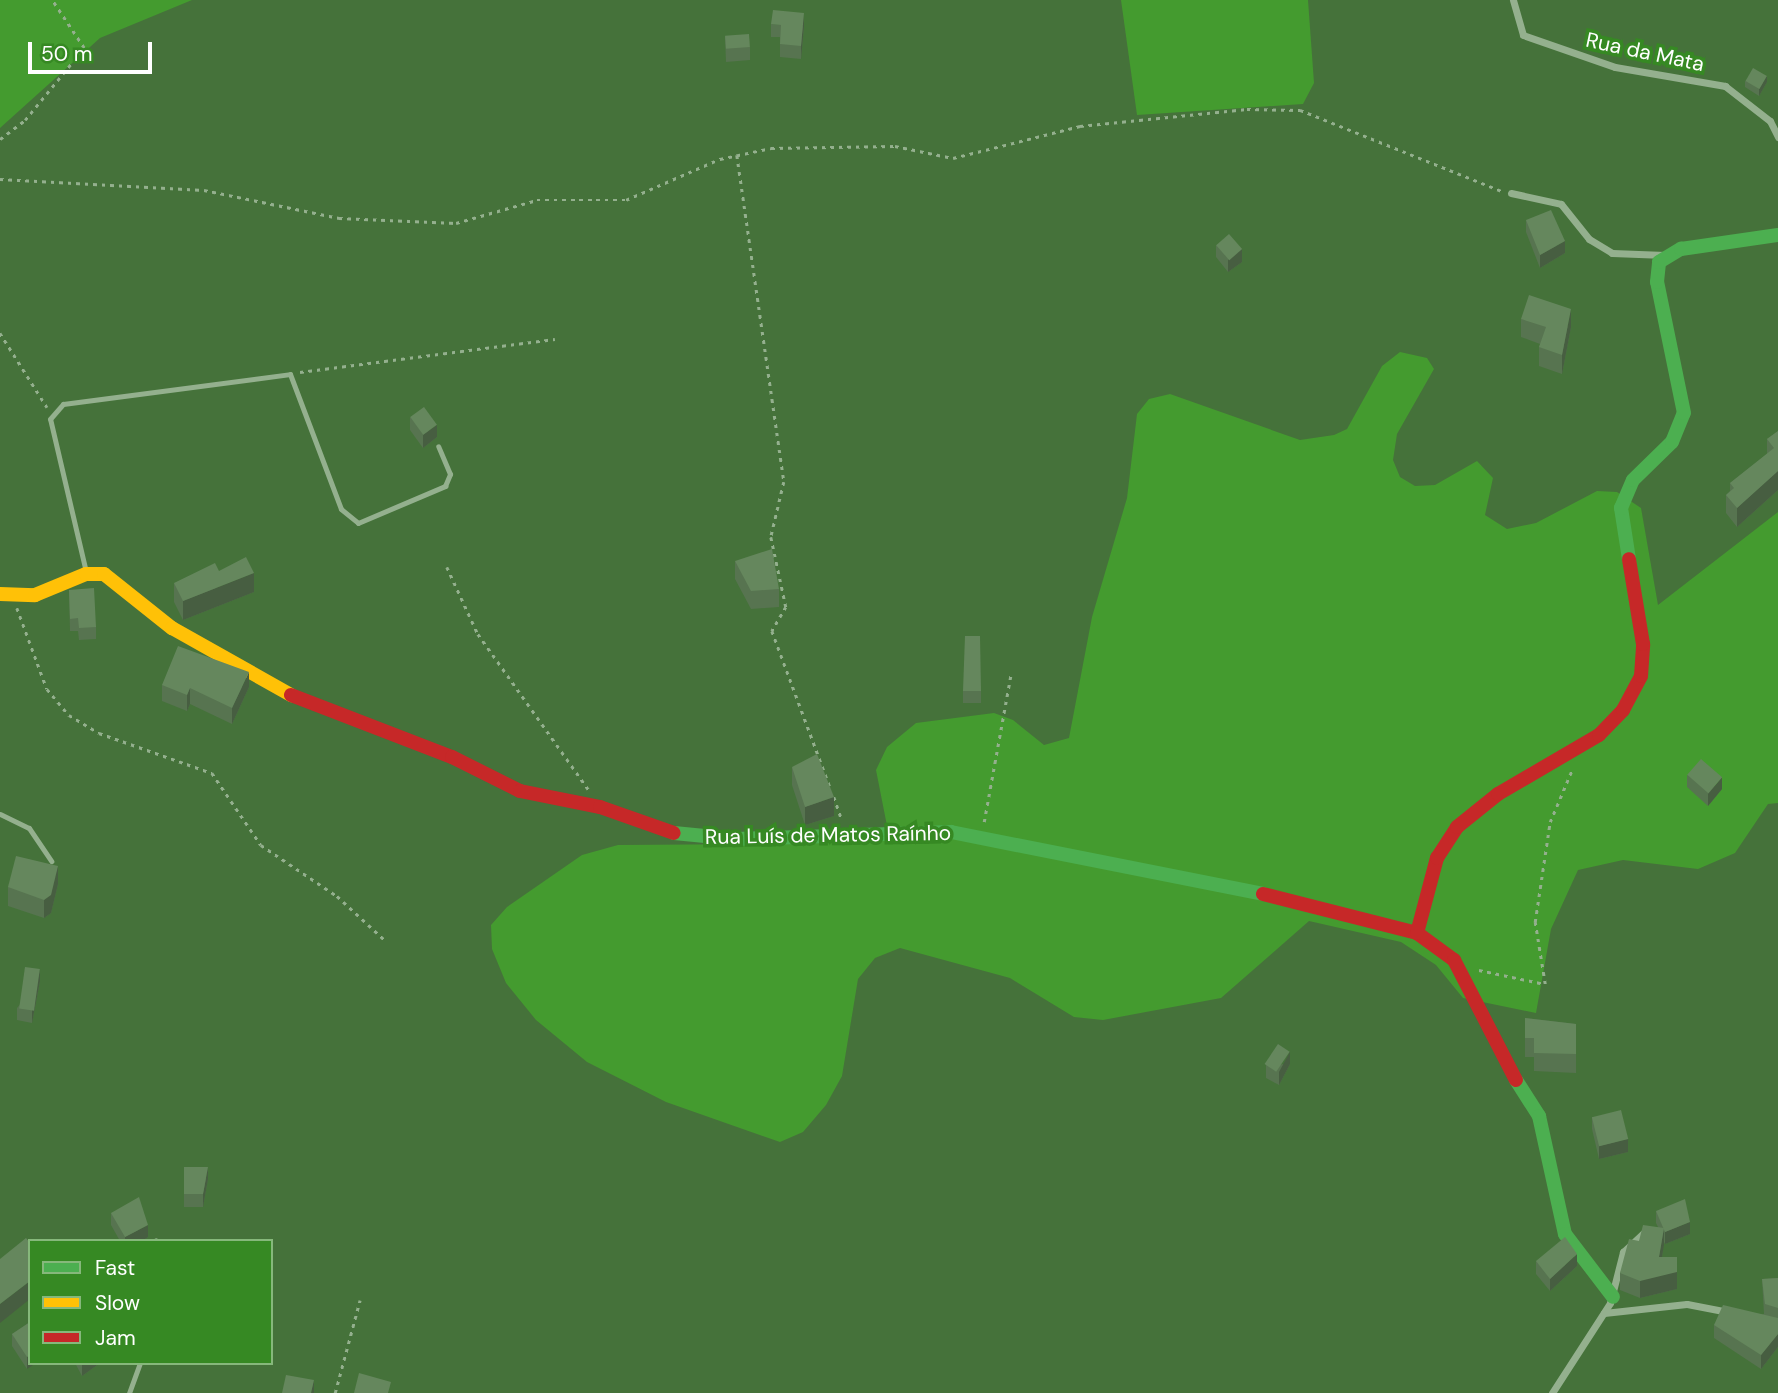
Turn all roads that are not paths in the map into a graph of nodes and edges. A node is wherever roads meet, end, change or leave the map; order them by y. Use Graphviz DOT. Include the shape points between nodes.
graph roads {
  1 [pos="1513,0"];
  2 [pos="1778,137"];
  3 [pos="1511,193"];
  4 [pos="1778,235"];
  5 [pos="1665,255"];
  6 [pos="438,446"];
  7 [pos="86,574"];
  8 [pos="6,595"];
  9 [pos="0,814"];
  10 [pos="51,861"];
  11 [pos="1418,933"];
  12 [pos="1650,1228"];
  13 [pos="1613,1297"];
  14 [pos="1604,1313"];
  15 [pos="1741,1317"];
  16 [pos="139,1365"];
  17 [pos="129,1393"];
  18 [pos="1552,1393"];
  1 -- 2 [label="street, Rua da Mata" via="1522,34 1615,68 1725,86 1770,121"];
  3 -- 5 [label="street" via="1561,204 1589,239 1612,253"];
  4 -- 5 [label="street"];
  5 -- 11 [label="street" via="1657,278 1684,413 1672,442 1624,493 1621,522 1644,659 1623,710 1587,743 1498,794 1457,827 1434,867"];
  6 -- 7 [label="lane" via="449,470 445,486 353,522 341,509 290,374 63,404 51,414"];
  7 -- 8 [label="street" via="40,595"];
  7 -- 11 [label="street, Rua Luís de Matos Raínho" via="108,576 172,628 323,711 452,757 520,791 596,806 702,838 925,830 981,837 1332,908"];
  9 -- 10 [label="lane" via="29,828"];
  11 -- 13 [label="street" via="1458,965 1502,1058 1536,1110 1565,1234"];
  12 -- 13 [label="street" via="1623,1252"];
  13 -- 14 [label="street"];
  14 -- 15 [label="street" via="1687,1304"];
  14 -- 18 [label="street"];
  16 -- 17 [label="lane"];
}
